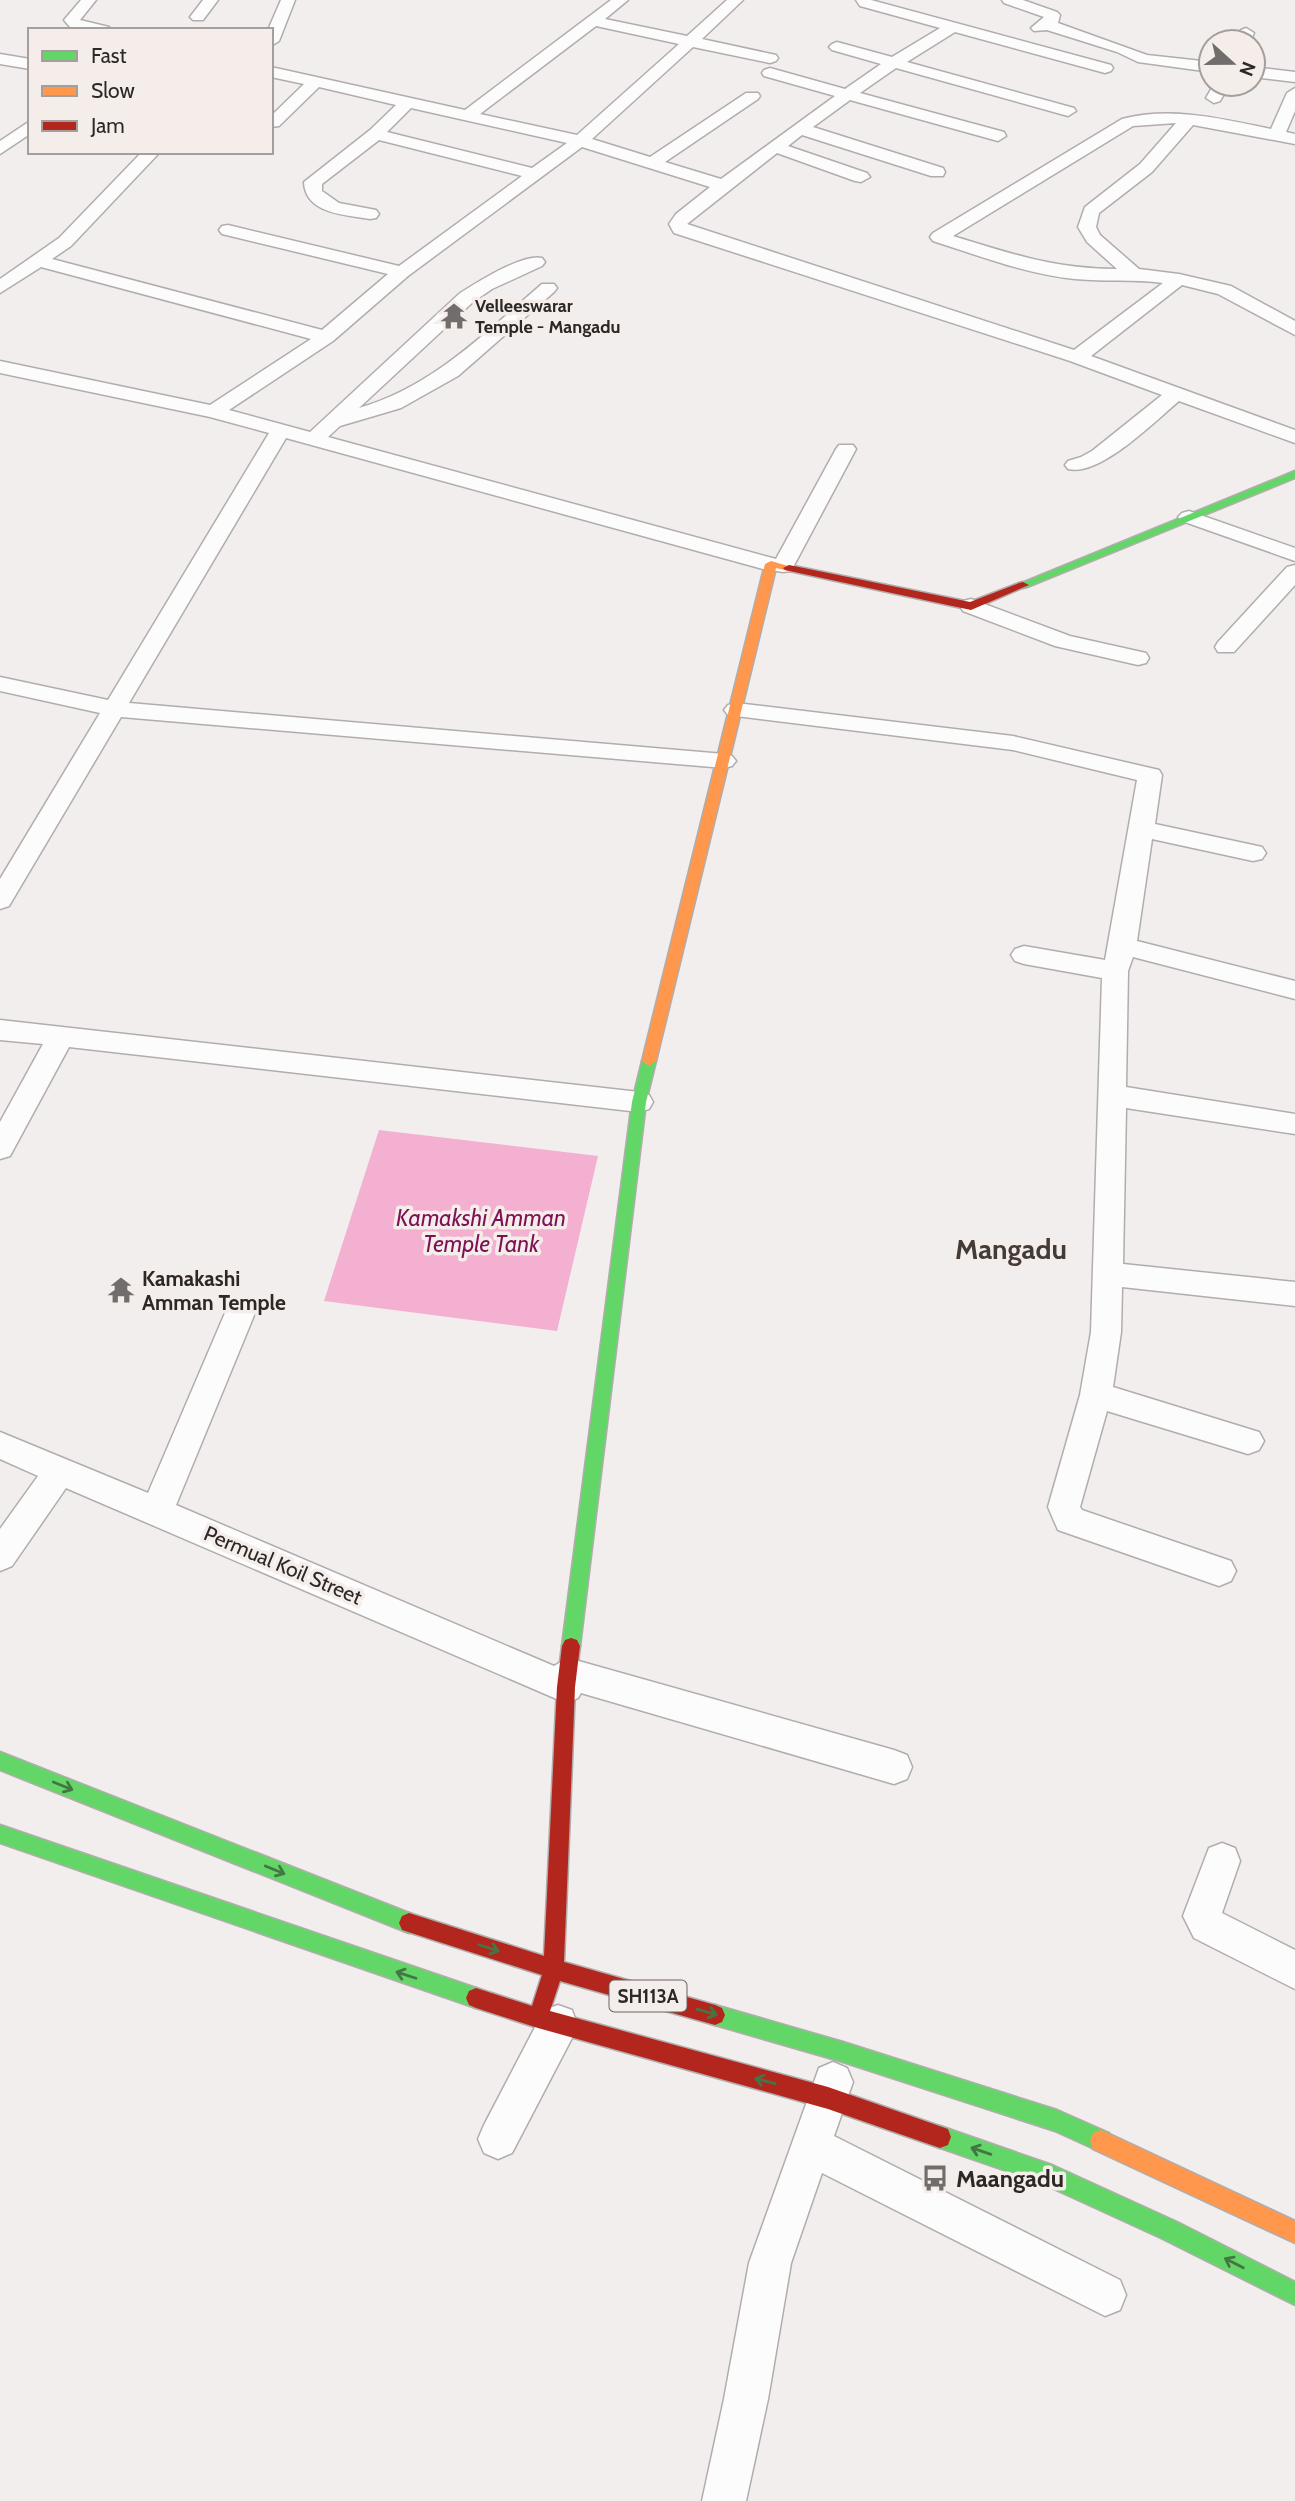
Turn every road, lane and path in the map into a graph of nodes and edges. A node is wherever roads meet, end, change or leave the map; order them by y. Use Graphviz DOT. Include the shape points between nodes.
graph roads {
  1 [pos="89,0"];
  2 [pos="211,0"];
  3 [pos="288,0"];
  4 [pos="621,0"];
  5 [pos="736,0"];
  6 [pos="863,0"];
  7 [pos="1009,0"];
  8 [pos="198,17"];
  9 [pos="593,21"];
  10 [pos="1047,25"];
  11 [pos="952,27"];
  12 [pos="94,28"];
  13 [pos="273,36"];
  14 [pos="690,42"];
  15 [pos="1010,42"];
  16 [pos="837,47"];
  17 [pos="0,59"];
  18 [pos="24,63"];
  19 [pos="894,63"];
  20 [pos="1197,65"];
  21 [pos="1105,68"];
  22 [pos="273,72"];
  23 [pos="0,73"];
  24 [pos="1267,74"];
  25 [pos="1295,77"];
  26 [pos="315,82"];
  27 [pos="849,93"];
  28 [pos="1295,93"];
  29 [pos="752,96"];
  30 [pos="406,103"];
  31 [pos="1068,111"];
  32 [pos="466,117"];
  33 [pos="1188,120"];
  34 [pos="273,123"];
  35 [pos="28,128"];
  36 [pos="801,129"];
  37 [pos="376,134"];
  38 [pos="998,136"];
  39 [pos="1276,136"];
  40 [pos="1295,139"];
  41 [pos="580,141"];
  42 [pos="775,148"];
  43 [pos="0,149"];
  44 [pos="150,154"];
  45 [pos="652,163"];
  46 [pos="937,172"];
  47 [pos="535,174"];
  48 [pos="861,177"];
  49 [pos="723,185"];
  50 [pos="370,214"];
  51 [pos="228,230"];
  52 [pos="38,261"];
  53 [pos="536,262"];
  54 [pos="402,272"];
  55 [pos="1134,274"];
  56 [pos="1179,279"];
  57 [pos="0,287"];
  58 [pos="548,288"];
  59 [pos="1295,330"];
  60 [pos="326,337"];
  61 [pos="1077,358"];
  62 [pos="0,367"];
  63 [pos="1176,394"];
  64 [pos="213,412"];
  65 [pos="331,422"];
  66 [pos="281,431"];
  67 [pos="1295,437"];
  68 [pos="313,440"];
  69 [pos="846,449"];
  70 [pos="1075,465"];
  71 [pos="1295,474"];
  72 [pos="1189,517"];
  73 [pos="1295,555"];
  74 [pos="777,565"];
  75 [pos="1295,572"];
  76 [pos="971,606"];
  77 [pos="1226,647"];
  78 [pos="1138,657"];
  79 [pos="0,684"];
  80 [pos="114,709"];
  81 [pos="736,710"];
  82 [pos="724,761"];
  83 [pos="1142,830"];
  84 [pos="1253,853"];
  85 [pos="0,900"];
  86 [pos="1024,955"];
  87 [pos="1119,959"];
  88 [pos="1295,990"];
  89 [pos="0,1030"];
  90 [pos="60,1038"];
  91 [pos="1110,1095"];
  92 [pos="639,1102"];
  93 [pos="1295,1124"];
  94 [pos="0,1148"];
  95 [pos="1109,1274"];
  96 [pos="1295,1294"];
  97 [pos="240,1313"];
  98 [pos="1096,1395"];
  99 [pos="1248,1440"];
  100 [pos="0,1445"];
  101 [pos="60,1470"];
  102 [pos="157,1511"];
  103 [pos="0,1556"];
  104 [pos="1219,1571"];
  105 [pos="567,1681"];
  106 [pos="0,1761"];
  107 [pos="894,1767"];
  108 [pos="0,1834"];
  109 [pos="1222,1861"];
  110 [pos="554,1969"];
  111 [pos="1295,1970"];
  112 [pos="548,2021"];
  113 [pos="843,2052"];
  114 [pos="828,2098"];
  115 [pos="498,2139"];
  116 [pos="811,2146"];
  117 [pos="1295,2232"];
  118 [pos="1295,2294"];
  119 [pos="1105,2295"];
  120 [pos="724,2501"];
  1 -- 12 [label="street" via="72,20"];
  2 -- 8 [label="street"];
  3 -- 13 [label="street"];
  4 -- 9 [label="street"];
  5 -- 14 [label="street"];
  6 -- 11 [label="street"];
  7 -- 10 [label="street" via="1052,15"];
  9 -- 14 [label="street"];
  9 -- 32 [label="street"];
  10 -- 15 [label="street"];
  10 -- 20 [label="street" via="1144,59"];
  11 -- 15 [label="street"];
  11 -- 19 [label="street"];
  14 -- 27 [label="street"];
  14 -- 41 [label="street"];
  15 -- 21 [label="street"];
  16 -- 19 [label="street"];
  17 -- 18 [label="street"];
  18 -- 23 [label="street"];
  19 -- 27 [label="street"];
  19 -- 31 [label="street"];
  22 -- 26 [label="street"];
  24 -- 25 [label="street"];
  26 -- 30 [label="street"];
  26 -- 34 [label="street"];
  27 -- 36 [label="street"];
  27 -- 38 [label="street"];
  28 -- 39 [label="street"];
  29 -- 45 [label="street"];
  30 -- 32 [label="street"];
  30 -- 37 [label="street"];
  32 -- 41 [label="street"];
  33 -- 39 [label="street"];
  33 -- 55 [label="street" via="1146,168 1091,211 1087,226 1093,238"];
  33 -- 55 [label="street" via="1144,117 1128,122 939,237 1030,266 1077,274"];
  35 -- 43 [label="street"];
  36 -- 42 [label="street"];
  36 -- 46 [label="street"];
  37 -- 47 [label="street"];
  37 -- 50 [label="street" via="313,182 312,191 323,203"];
  39 -- 40 [label="street"];
  41 -- 45 [label="street"];
  41 -- 47 [label="street"];
  42 -- 48 [label="street"];
  42 -- 49 [label="street"];
  44 -- 52 [label="street" via="65,242"];
  45 -- 49 [label="street"];
  47 -- 54 [label="street"];
  49 -- 61 [label="street" via="682,218 680,229"];
  51 -- 54 [label="street"];
  52 -- 57 [label="street"];
  52 -- 60 [label="street"];
  53 -- 65 [label="street" via="466,298"];
  54 -- 60 [label="street"];
  55 -- 56 [label="street"];
  56 -- 59 [label="street" via="1224,290"];
  56 -- 61 [label="street"];
  58 -- 65 [label="street" via="442,378 394,404"];
  60 -- 64 [label="street"];
  61 -- 63 [label="street"];
  62 -- 64 [label="street"];
  63 -- 67 [label="street"];
  63 -- 70 [label="street" via="1099,455"];
  64 -- 66 [label="street"];
  65 -- 68 [label="street"];
  66 -- 68 [label="street"];
  66 -- 80 [label="street"];
  68 -- 74 [label="street"];
  69 -- 74 [label="street"];
  71 -- 72 [label="street"];
  72 -- 73 [label="street"];
  72 -- 76 [label="street"];
  74 -- 76 [label="street"];
  74 -- 81 [label="street"];
  75 -- 77 [label="street"];
  76 -- 78 [label="street" via="1063,641"];
  79 -- 80 [label="street"];
  80 -- 82 [label="street"];
  80 -- 85 [label="street"];
  81 -- 82 [label="street"];
  81 -- 83 [label="street" via="1013,743 1150,775"];
  82 -- 92 [label="street"];
  83 -- 84 [label="street"];
  83 -- 87 [label="street"];
  86 -- 87 [label="street"];
  87 -- 88 [label="street"];
  87 -- 91 [label="street"];
  89 -- 90 [label="street"];
  90 -- 92 [label="street"];
  90 -- 94 [label="street"];
  91 -- 93 [label="street"];
  91 -- 95 [label="street"];
  92 -- 105 [label="street"];
  95 -- 96 [label="street"];
  95 -- 98 [label="street"];
  97 -- 102 [label="street"];
  98 -- 99 [label="street"];
  98 -- 104 [label="street" via="1064,1507 1070,1520"];
  100 -- 101 [label="street, Permual Koil Street"];
  101 -- 102 [label="street, Permual Koil Street"];
  101 -- 103 [label="street"];
  102 -- 105 [label="street, Permual Koil Street"];
  105 -- 107 [label="street, Permual Koil Street"];
  105 -- 110 [label="street"];
  106 -- 110 [label="street, SH113A, one-way" via="398,1919"];
  112 -- 108 [label="street, SH113A, one-way"];
  109 -- 111 [label="street" via="1202,1916 1207,1926"];
  110 -- 112 [label="street"];
  110 -- 113 [label="street, SH113A, one-way"];
  114 -- 112 [label="street, SH113A, one-way"];
  112 -- 115 [label="street"];
  113 -- 114 [label="street"];
  113 -- 117 [label="street, SH113A" via="1057,2121"];
  114 -- 116 [label="street"];
  118 -- 114 [label="street, SH113A, one-way" via="1044,2174"];
  116 -- 119 [label="street"];
  116 -- 120 [label="street" via="771,2263"];
}
